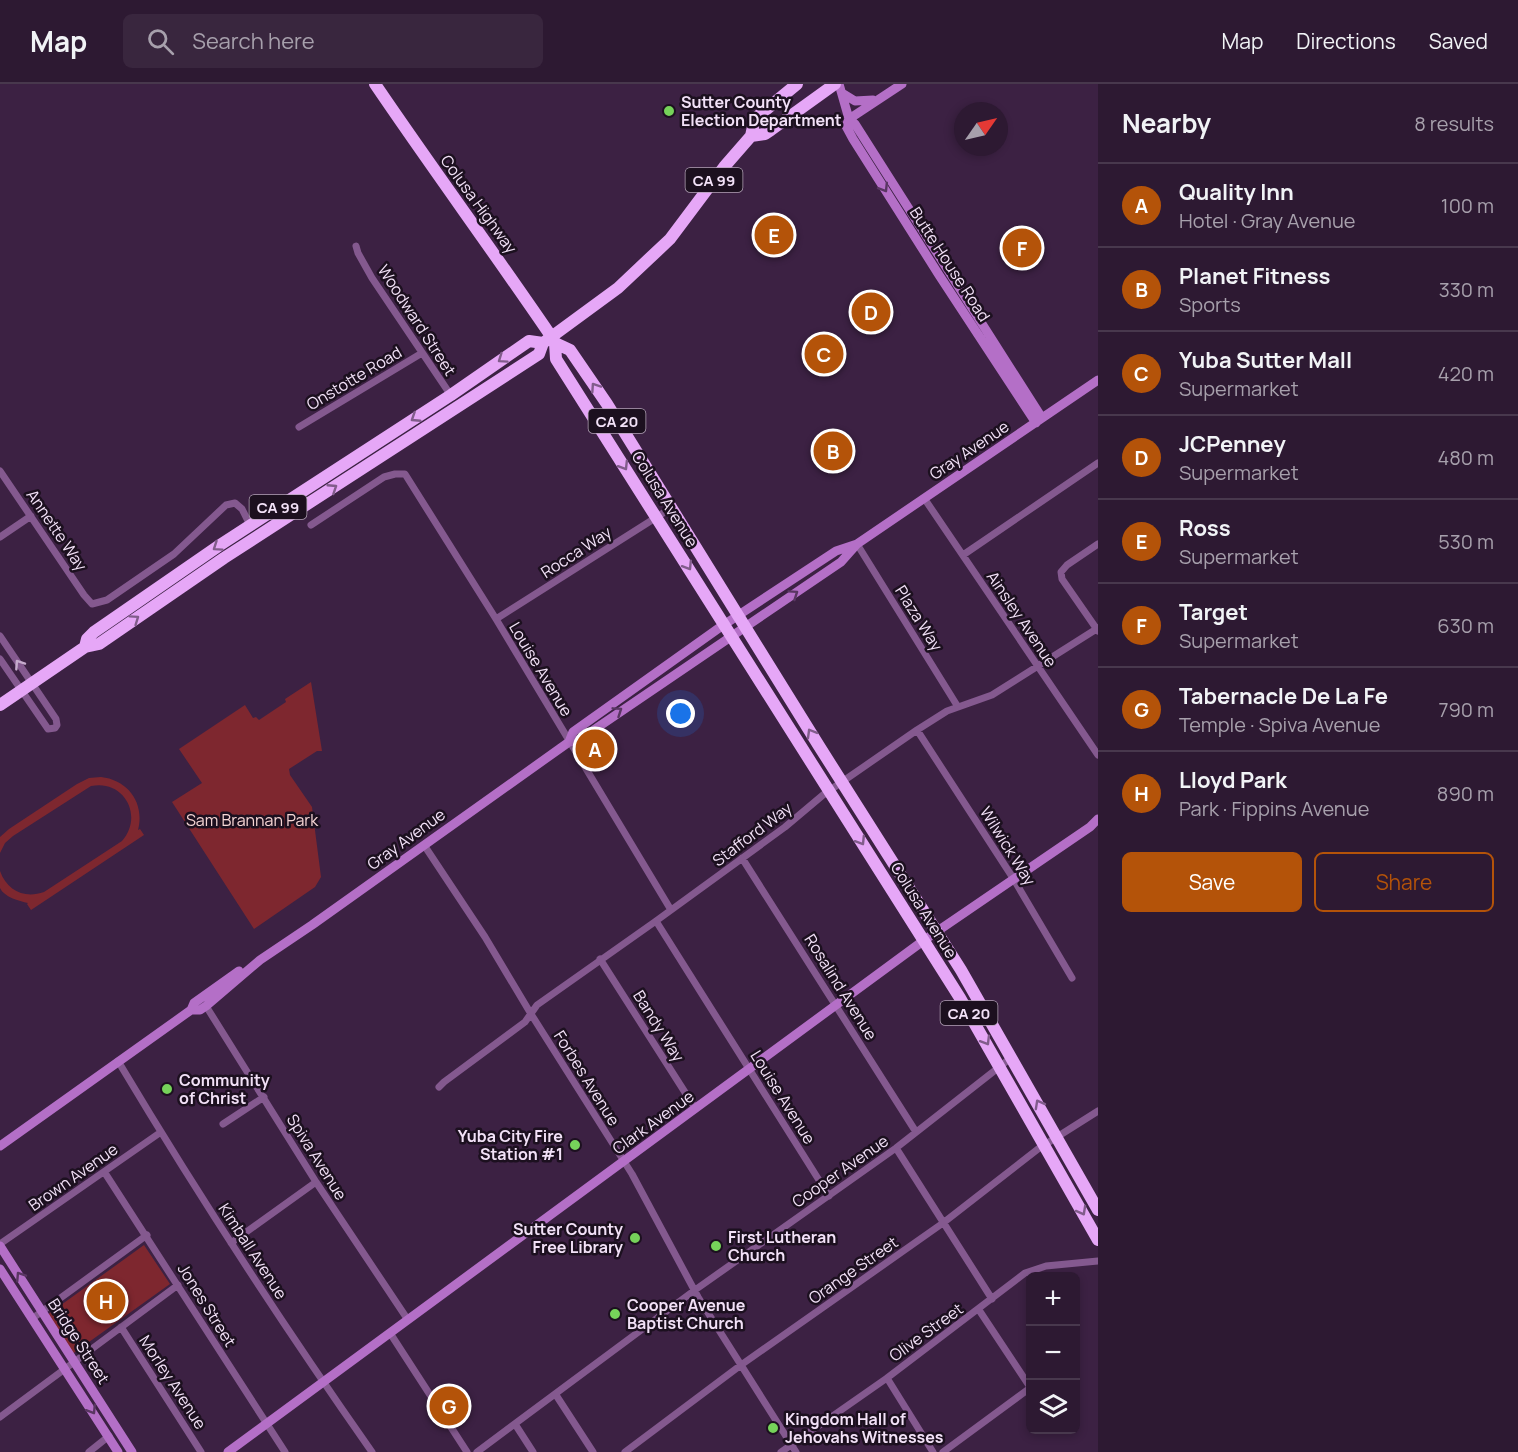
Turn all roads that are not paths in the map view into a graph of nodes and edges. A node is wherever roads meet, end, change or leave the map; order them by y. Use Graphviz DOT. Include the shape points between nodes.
graph roads {
  1 [pos="375,84"];
  2 [pos="797,84"];
  3 [pos="902,84"];
  4 [pos="835,88"];
  5 [pos="881,98"];
  6 [pos="849,119"];
  7 [pos="751,136"];
  8 [pos="356,246"];
  9 [pos="550,341"];
  10 [pos="422,353"];
  11 [pos="1098,380"];
  12 [pos="451,395"];
  13 [pos="459,406"];
  14 [pos="1039,420"];
  15 [pos="299,427"];
  16 [pos="1098,463"];
  17 [pos="0,471"];
  18 [pos="924,498"];
  19 [pos="671,508"];
  20 [pos="31,516"];
  21 [pos="656,517"];
  22 [pos="250,525"];
  23 [pos="311,525"];
  24 [pos="0,537"];
  25 [pos="856,543"];
  26 [pos="1098,544"];
  27 [pos="963,555"];
  28 [pos="739,615"];
  29 [pos="496,619"];
  30 [pos="724,624"];
  31 [pos="746,627"];
  32 [pos="1098,630"];
  33 [pos="0,636"];
  34 [pos="731,636"];
  35 [pos="85,647"];
  36 [pos="0,659"];
  37 [pos="1037,667"];
  38 [pos="27,686"];
  39 [pos="0,705"];
  40 [pos="958,707"];
  41 [pos="917,730"];
  42 [pos="569,742"];
  43 [pos="1098,755"];
  44 [pos="842,783"];
  45 [pos="830,791"];
  46 [pos="1098,819"];
  47 [pos="424,845"];
  48 [pos="742,858"];
  49 [pos="1013,878"];
  50 [pos="671,910"];
  51 [pos="656,921"];
  52 [pos="936,932"];
  53 [pos="923,940"];
  54 [pos="600,959"];
  55 [pos="260,960"];
  56 [pos="1072,978"];
  57 [pos="836,1005"];
  58 [pos="206,1006"];
  59 [pos="191,1010"];
  60 [pos="531,1014"];
  61 [pos="1012,1057"];
  62 [pos="118,1061"];
  63 [pos="1000,1066"];
  64 [pos="750,1070"];
  65 [pos="439,1087"];
  66 [pos="264,1098"];
  67 [pos="695,1108"];
  68 [pos="1098,1111"];
  69 [pos="224,1124"];
  70 [pos="161,1132"];
  71 [pos="916,1132"];
  72 [pos="1057,1136"];
  73 [pos="1044,1144"];
  74 [pos="0,1146"];
  75 [pos="896,1148"];
  76 [pos="624,1161"];
  77 [pos="105,1173"];
  78 [pos="316,1182"];
  79 [pos="829,1196"];
  80 [pos="1098,1210"];
  81 [pos="943,1223"];
  82 [pos="147,1235"];
  83 [pos="1098,1240"];
  84 [pos="231,1243"];
  85 [pos="0,1245"];
  86 [pos="1098,1261"];
  87 [pos="0,1269"];
  88 [pos="3,1280"];
  89 [pos="178,1285"];
  90 [pos="695,1290"];
  91 [pos="992,1299"];
  92 [pos="979,1310"];
  93 [pos="42,1312"];
  94 [pos="33,1318"];
  95 [pos="408,1320"];
  96 [pos="121,1327"];
  97 [pos="390,1333"];
  98 [pos="74,1361"];
  99 [pos="741,1365"];
  100 [pos="65,1368"];
  101 [pos="887,1378"];
  102 [pos="1026,1381"];
  103 [pos="323,1382"];
  104 [pos="1026,1390"];
  105 [pos="556,1395"];
  106 [pos="0,1417"];
  107 [pos="266,1424"];
  108 [pos="515,1424"];
  109 [pos="109,1437"];
  110 [pos="791,1444"];
  111 [pos="89,1452"];
  112 [pos="118,1452"];
  113 [pos="132,1452"];
  114 [pos="201,1452"];
  115 [pos="228,1452"];
  116 [pos="285,1452"];
  117 [pos="372,1452"];
  118 [pos="467,1452"];
  119 [pos="477,1452"];
  120 [pos="532,1452"];
  121 [pos="593,1452"];
  122 [pos="625,1452"];
  123 [pos="781,1452"];
  124 [pos="796,1452"];
  125 [pos="933,1452"];
  126 [pos="943,1452"];
  1 -- 9 [label="highway, Colusa Highway / CA 20" via="507,270"];
  2 -- 7 [label="highway, CA 99" via="757,117"];
  3 -- 5 [label="main road"];
  4 -- 5 [label="main road" via="862,102"];
  4 -- 6 [label="main road, Butte House Road"];
  4 -- 7 [label="highway, CA 99" via="765,134"];
  5 -- 6 [label="main road"];
  6 -- 14 [label="main road, Butte House Road" via="846,126 859,149"];
  7 -- 9 [label="highway, CA 99" via="658,251"];
  8 -- 10 [label="street, Woodward Street" via="372,278"];
  9 -- 12 [label="highway, CA 99, one-way" via="529,341"];
  9 -- 13 [label="highway, CA 99" via="539,354"];
  19 -- 9 [label="highway, Colusa Avenue / CA 20, one-way" via="570,350"];
  9 -- 21 [label="highway, Colusa Avenue / CA 20, one-way" via="556,359"];
  10 -- 12 [label="street, Woodward Street"];
  10 -- 15 [label="street, Onstotte Road"];
  11 -- 14 [label="main road, Gray Avenue"];
  12 -- 13 [label="street, Woodward Street"];
  12 -- 22 [label="highway, CA 99, one-way"];
  35 -- 13 [label="highway, CA 99, one-way" via="99,644"];
  14 -- 18 [label="main road, Gray Avenue"];
  16 -- 27 [label="street"];
  17 -- 20 [label="street, Annette Way"];
  18 -- 25 [label="main road, Gray Avenue"];
  18 -- 27 [label="street, Ainsley Avenue"];
  19 -- 21 [label="street, Rocca Way"];
  19 -- 28 [label="highway, Colusa Avenue / CA 20"];
  20 -- 22 [label="street, Annette Way" via="92,604 107,600 174,554 226,506 235,503"];
  20 -- 24 [label="street"];
  21 -- 29 [label="street, Rocca Way"];
  21 -- 30 [label="highway, Colusa Avenue / CA 20, one-way"];
  22 -- 35 [label="highway, CA 99, one-way" via="94,632"];
  23 -- 29 [label="street, Louise Avenue" via="384,477 405,474"];
  25 -- 28 [label="main road, Gray Avenue" via="836,551"];
  31 -- 25 [label="main road, Gray Avenue, one-way" via="841,562"];
  25 -- 40 [label="street, Plaza Way"];
  26 -- 32 [label="street" via="1061,572"];
  27 -- 37 [label="street, Ainsley Avenue"];
  28 -- 30 [label="main road, Gray Avenue"];
  28 -- 31 [label="highway, Colusa Avenue / CA 20"];
  29 -- 42 [label="street, Louise Avenue"];
  30 -- 34 [label="highway, Colusa Avenue / CA 20"];
  30 -- 42 [label="main road, Gray Avenue" via="573,732"];
  31 -- 34 [label="main road, Gray Avenue"];
  44 -- 31 [label="highway, Colusa Avenue / CA 20, one-way"];
  32 -- 37 [label="street, Stafford Way"];
  38 -- 33 [label="street, one-way"];
  42 -- 34 [label="main road, Gray Avenue, one-way" via="579,740"];
  34 -- 45 [label="highway, Colusa Avenue / CA 20"];
  35 -- 38 [label="highway, CA 99"];
  36 -- 38 [label="street"];
  37 -- 40 [label="street, Stafford Way" via="992,695"];
  37 -- 43 [label="street, Ainsley Avenue"];
  38 -- 38 [label="street" via="48,729 55,728 56,719"];
  38 -- 39 [label="highway, CA 99"];
  40 -- 41 [label="street, Stafford Way"];
  41 -- 44 [label="street, Stafford Way"];
  41 -- 49 [label="street, Wilwick Way"];
  42 -- 47 [label="main road, Gray Avenue"];
  42 -- 50 [label="street, Louise Avenue"];
  44 -- 45 [label="street, Stafford Way"];
  44 -- 52 [label="highway, Colusa Avenue / CA 20"];
  45 -- 48 [label="street, Stafford Way"];
  45 -- 53 [label="highway, Colusa Avenue / CA 20, one-way"];
  46 -- 49 [label="main road, Clark Avenue"];
  47 -- 55 [label="main road, Gray Avenue"];
  47 -- 60 [label="street, Forbes Avenue"];
  48 -- 50 [label="street, Stafford Way"];
  48 -- 57 [label="street, Rosalind Avenue"];
  49 -- 52 [label="main road, Clark Avenue"];
  49 -- 56 [label="street, Wilwick Way"];
  50 -- 51 [label="street, Stafford Way"];
  51 -- 54 [label="street, Stafford Way"];
  51 -- 64 [label="street, Louise Avenue"];
  52 -- 53 [label="main road, Clark Avenue"];
  52 -- 61 [label="highway, Colusa Avenue / CA 20"];
  53 -- 57 [label="main road, Clark Avenue"];
  53 -- 63 [label="highway, Colusa Avenue / CA 20, one-way"];
  54 -- 60 [label="street, Stafford Way" via="537,1005"];
  54 -- 67 [label="street, Bandy Way"];
  55 -- 58 [label="main road, Gray Avenue"];
  55 -- 59 [label="main road, Gray Avenue" via="200,998"];
  57 -- 64 [label="main road, Clark Avenue"];
  57 -- 71 [label="street, Rosalind Avenue"];
  58 -- 59 [label="main road, Gray Avenue" via="200,1011"];
  58 -- 66 [label="street, Spiva Avenue"];
  59 -- 62 [label="main road, Gray Avenue"];
  60 -- 65 [label="street, Stafford Way"];
  60 -- 76 [label="street, Forbes Avenue"];
  61 -- 63 [label="street, Cooper Avenue"];
  72 -- 61 [label="highway, Colusa Avenue / CA 20, one-way"];
  62 -- 70 [label="street, Kimball Avenue"];
  62 -- 74 [label="main road, Gray Avenue"];
  63 -- 71 [label="street, Cooper Avenue"];
  63 -- 73 [label="highway, Colusa Avenue / CA 20"];
  64 -- 67 [label="main road, Clark Avenue"];
  64 -- 79 [label="street, Louise Avenue"];
  66 -- 69 [label="street"];
  66 -- 78 [label="street, Spiva Avenue"];
  67 -- 76 [label="main road, Clark Avenue"];
  68 -- 72 [label="street, Orange Street"];
  70 -- 77 [label="street, Brown Avenue"];
  70 -- 84 [label="street, Kimball Avenue"];
  71 -- 75 [label="street, Cooper Avenue"];
  72 -- 73 [label="street, Orange Street"];
  72 -- 80 [label="highway, Colusa Avenue / CA 20"];
  73 -- 81 [label="street, Orange Street"];
  73 -- 83 [label="highway, Colusa Avenue / CA 20, one-way"];
  75 -- 79 [label="street, Cooper Avenue"];
  75 -- 81 [label="street"];
  76 -- 90 [label="street, Forbes Avenue"];
  76 -- 95 [label="main road, Clark Avenue"];
  77 -- 82 [label="street, Jones Street"];
  77 -- 85 [label="street, Brown Avenue"];
  78 -- 84 [label="street"];
  78 -- 95 [label="street, Spiva Avenue"];
  79 -- 90 [label="street, Cooper Avenue"];
  81 -- 91 [label="street"];
  81 -- 99 [label="street, Orange Street"];
  82 -- 89 [label="street, Jones Street"];
  82 -- 93 [label="street"];
  84 -- 103 [label="street, Kimball Avenue"];
  93 -- 85 [label="main road, Bridge Street, one-way"];
  86 -- 91 [label="street, Olive Street" via="1035,1269"];
  87 -- 88 [label="main road, Bridge Street"];
  88 -- 94 [label="main road, Bridge Street"];
  89 -- 96 [label="street"];
  89 -- 107 [label="street, Jones Street"];
  90 -- 99 [label="street, Forbes Avenue"];
  90 -- 105 [label="street, Cooper Avenue"];
  91 -- 92 [label="street, Olive Street"];
  92 -- 101 [label="street, Olive Street"];
  92 -- 102 [label="street"];
  93 -- 94 [label="street"];
  93 -- 98 [label="main road, Bridge Street"];
  94 -- 100 [label="main road, Bridge Street"];
  95 -- 97 [label="main road, Clark Avenue"];
  96 -- 98 [label="street"];
  96 -- 114 [label="street, Morley Avenue"];
  97 -- 103 [label="main road, Clark Avenue"];
  97 -- 118 [label="street"];
  98 -- 100 [label="street"];
  98 -- 113 [label="main road, Bridge Street"];
  99 -- 110 [label="street, Forbes Avenue"];
  99 -- 122 [label="street, Orange Street"];
  100 -- 106 [label="street"];
  100 -- 109 [label="main road, Bridge Street, one-way"];
  101 -- 110 [label="street, Olive Street"];
  101 -- 125 [label="street"];
  103 -- 107 [label="main road, Clark Avenue"];
  103 -- 117 [label="street, Kimball Avenue"];
  104 -- 126 [label="street"];
  105 -- 108 [label="street, Cooper Avenue"];
  105 -- 121 [label="street"];
  107 -- 115 [label="main road, Clark Avenue"];
  107 -- 116 [label="street, Jones Street"];
  108 -- 119 [label="street, Cooper Avenue"];
  108 -- 120 [label="street"];
  109 -- 111 [label="street"];
  109 -- 112 [label="main road, Bridge Street"];
  110 -- 123 [label="street, Olive Street"];
  110 -- 124 [label="street, Forbes Avenue"];
}
